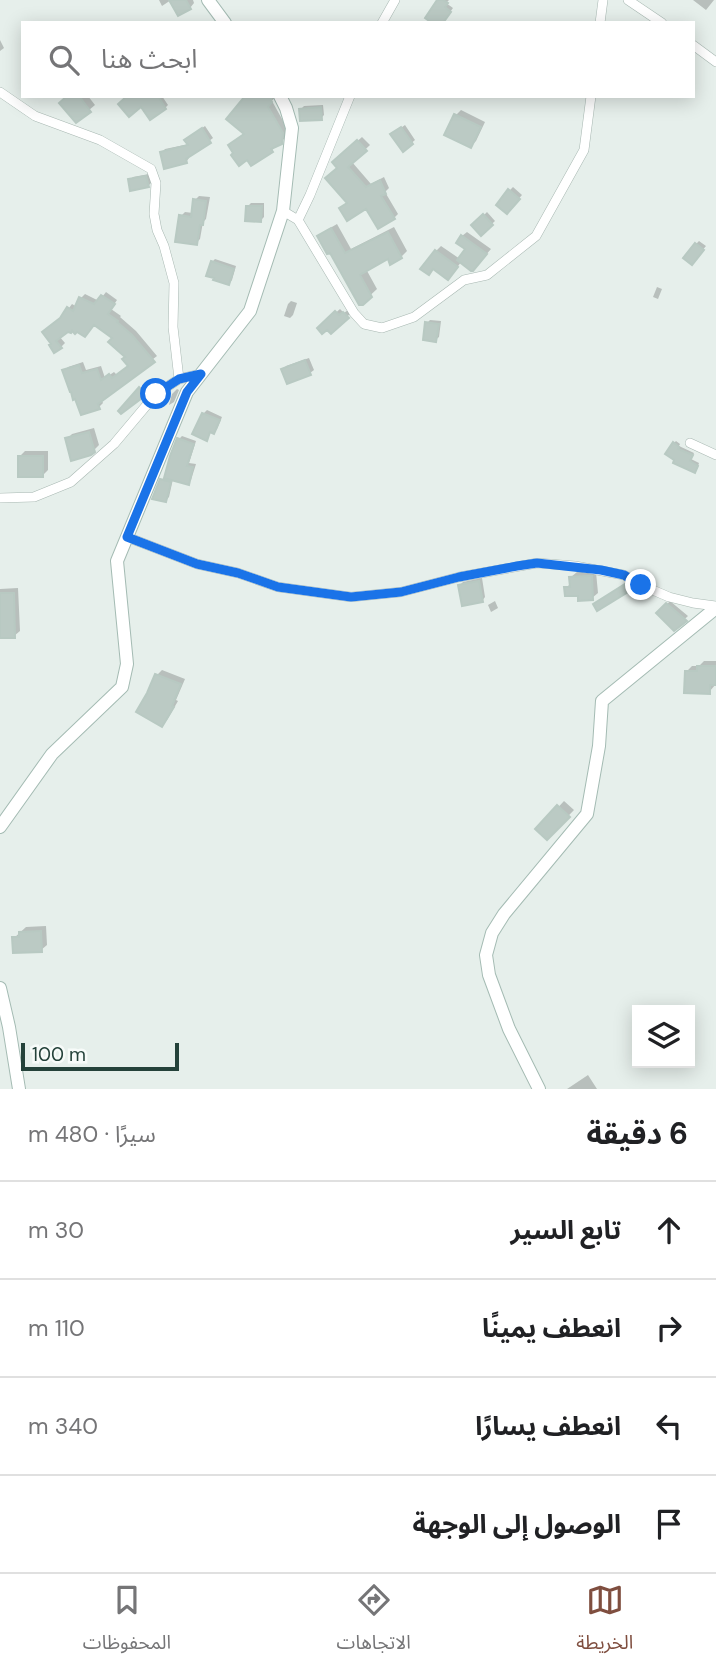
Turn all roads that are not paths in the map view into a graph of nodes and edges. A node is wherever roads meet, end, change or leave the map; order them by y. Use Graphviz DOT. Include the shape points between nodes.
graph roads {
  1 [pos="208,0"];
  2 [pos="395,0"];
  3 [pos="603,0"];
  4 [pos="628,0"];
  5 [pos="224,21"];
  6 [pos="383,21"];
  7 [pos="600,21"];
  8 [pos="659,21"];
  9 [pos="695,46"];
  10 [pos="716,62"];
  11 [pos="0,92"];
  12 [pos="281,98"];
  13 [pos="349,98"];
  14 [pos="591,98"];
  15 [pos="283,211"];
  16 [pos="298,220"];
  17 [pos="201,374"];
  18 [pos="179,379"];
  19 [pos="690,443"];
  20 [pos="716,455"];
  21 [pos="0,498"];
  22 [pos="127,537"];
  23 [pos="716,607"];
  24 [pos="0,827"];
  25 [pos="0,988"];
  26 [pos="19,1089"];
  27 [pos="539,1089"];
  1 -- 5 [label="street"];
  2 -- 6 [label="street"];
  3 -- 7 [label="street"];
  4 -- 8 [label="street"];
  9 -- 10 [label="street"];
  11 -- 18 [label="street" via="35,116 100,140 150,169 156,183 157,230 174,283"];
  12 -- 15 [label="street" via="292,128"];
  13 -- 16 [label="street"];
  14 -- 16 [label="street" via="584,150 536,236 486,275 464,280 414,317 382,328 364,324"];
  15 -- 16 [label="street"];
  15 -- 17 [label="street" via="250,312"];
  17 -- 18 [label="street"];
  17 -- 22 [label="street" via="187,392"];
  18 -- 21 [label="street" via="156,394 114,444 71,482 34,497"];
  19 -- 20 [label="street"];
  22 -- 23 [label="street" via="197,564 278,587 351,597 401,592 537,563 624,575 669,597"];
  22 -- 24 [label="street" via="117,561 127,664 122,687 52,754"];
  23 -- 27 [label="street" via="602,701 587,814 492,933 486,956 489,975"];
  25 -- 26 [label="street"];
}
